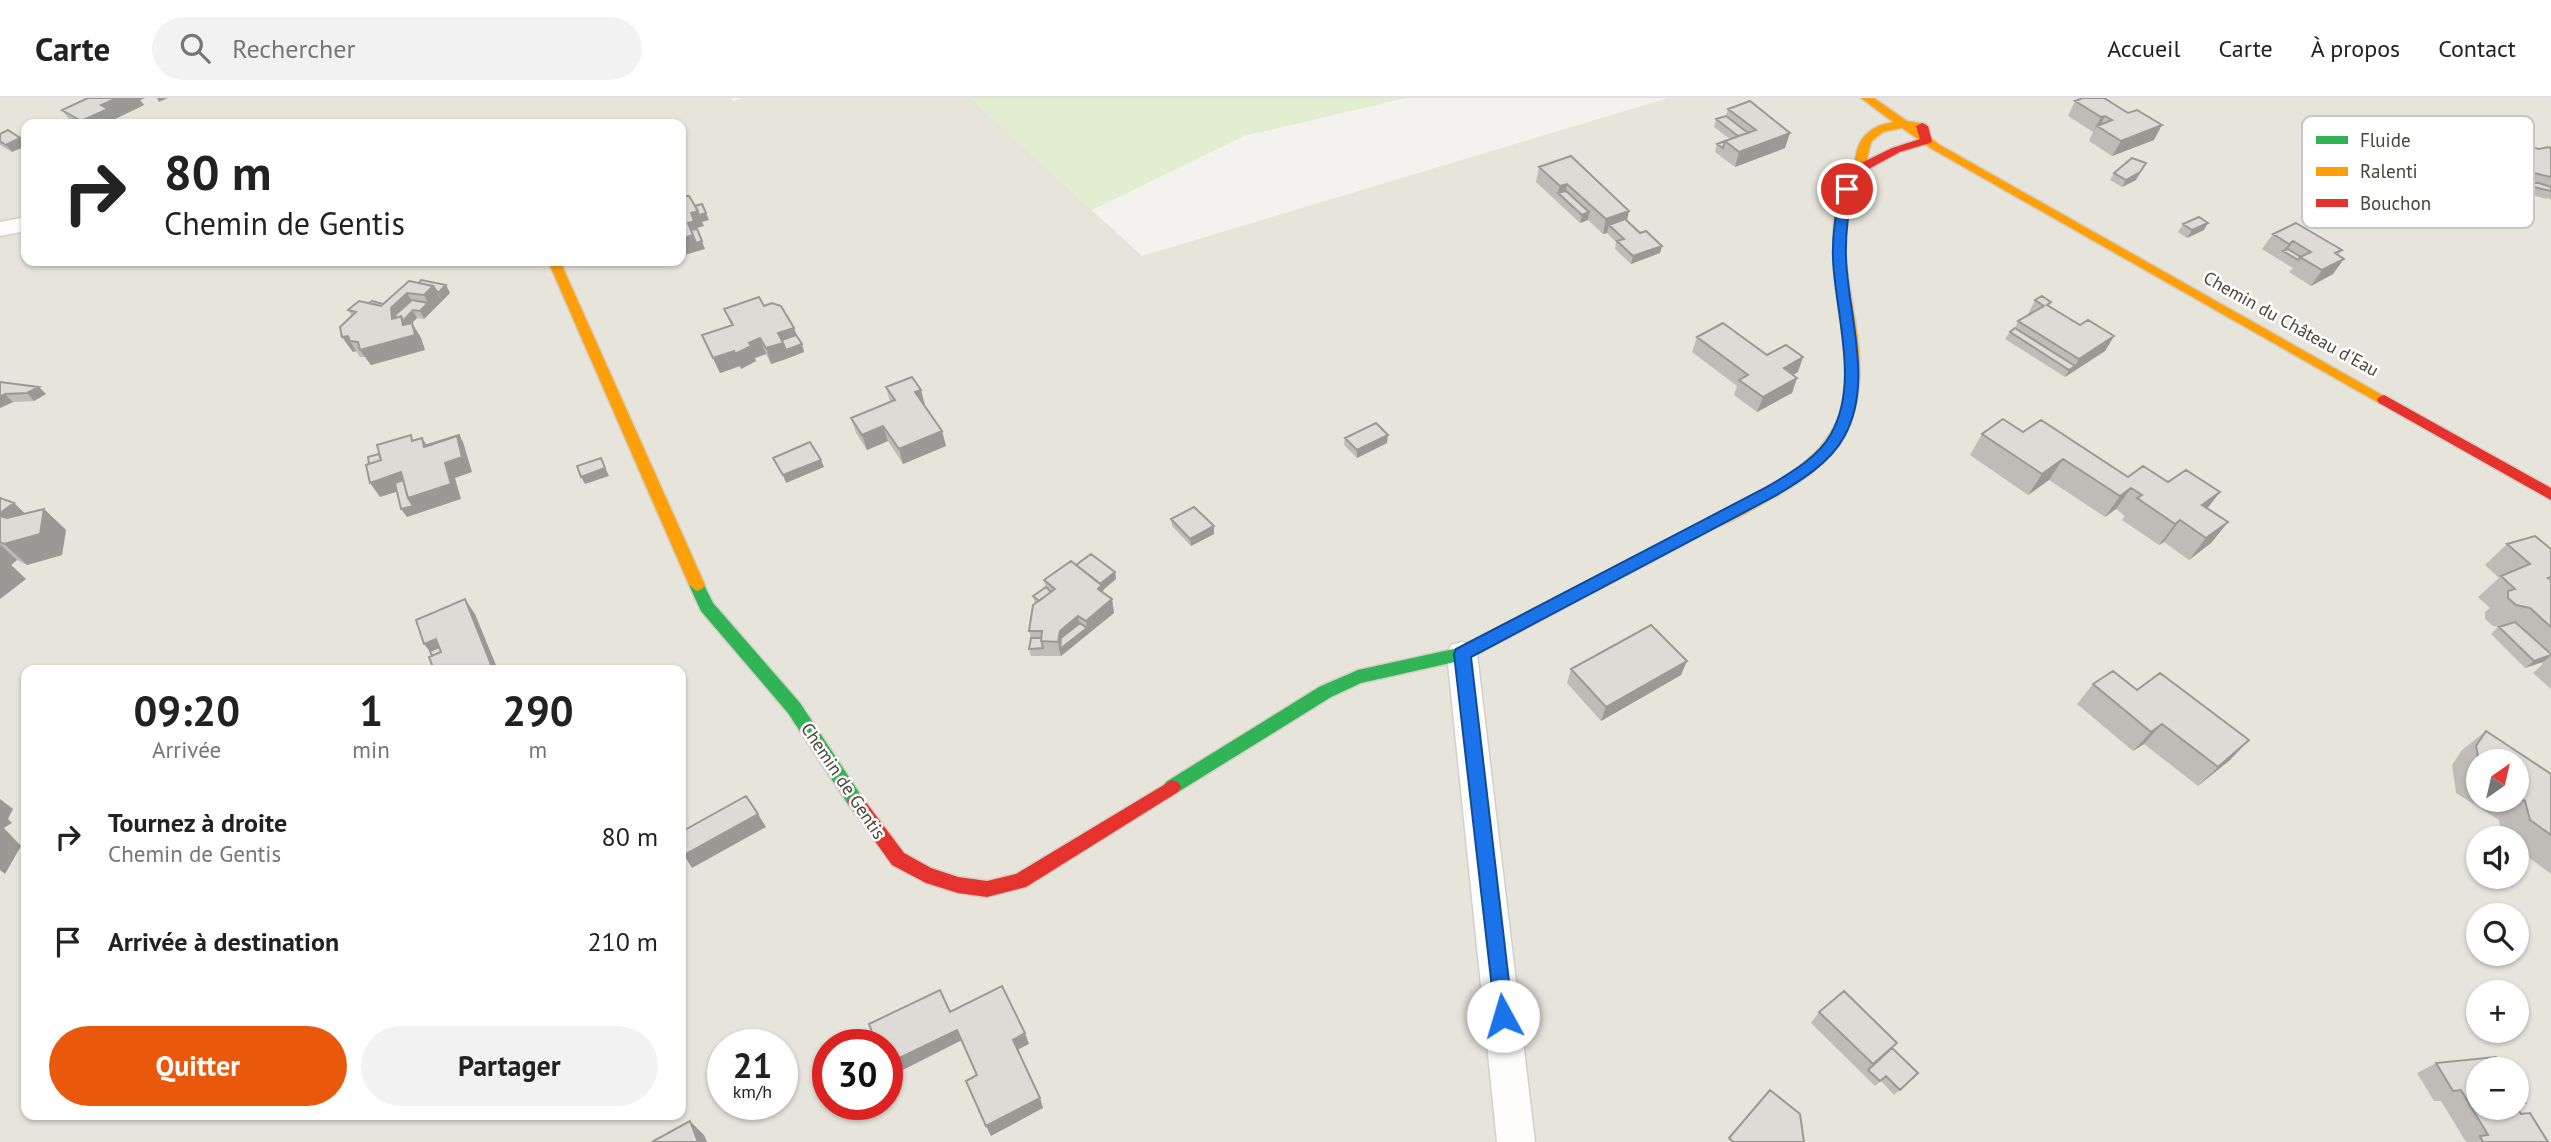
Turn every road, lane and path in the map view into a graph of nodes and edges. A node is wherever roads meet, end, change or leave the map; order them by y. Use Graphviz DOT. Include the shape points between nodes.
graph roads {
  1 [pos="1867,98"];
  2 [pos="1891,98"];
  3 [pos="1896,122"];
  4 [pos="1924,134"];
  5 [pos="1859,169"];
  6 [pos="21,225"];
  7 [pos="0,229"];
  8 [pos="556,266"];
  9 [pos="2551,495"];
  10 [pos="1462,654"];
  11 [pos="1516,1142"];
  1 -- 3 [label="street, Chemin du Château d'Eau"];
  2 -- 4 [label="street, Chemin du Château d'Eau"];
  3 -- 4 [label="street, Chemin du Château d'Eau"];
  3 -- 5 [label="street, Chemin de Gentis" via="1886,124 1866,142"];
  4 -- 5 [label="street"];
  4 -- 9 [label="street, Chemin du Château d'Eau"];
  5 -- 10 [label="street, Chemin de Gentis" via="1847,189 1839,228 1850,403 1829,447 1798,476 1770,492"];
  6 -- 7 [label="street"];
  8 -- 10 [label="street, Chemin de Gentis" via="708,607 794,708 891,851 926,875 987,889 1020,881 1325,691 1358,677"];
  10 -- 11 [label="street"];
}
